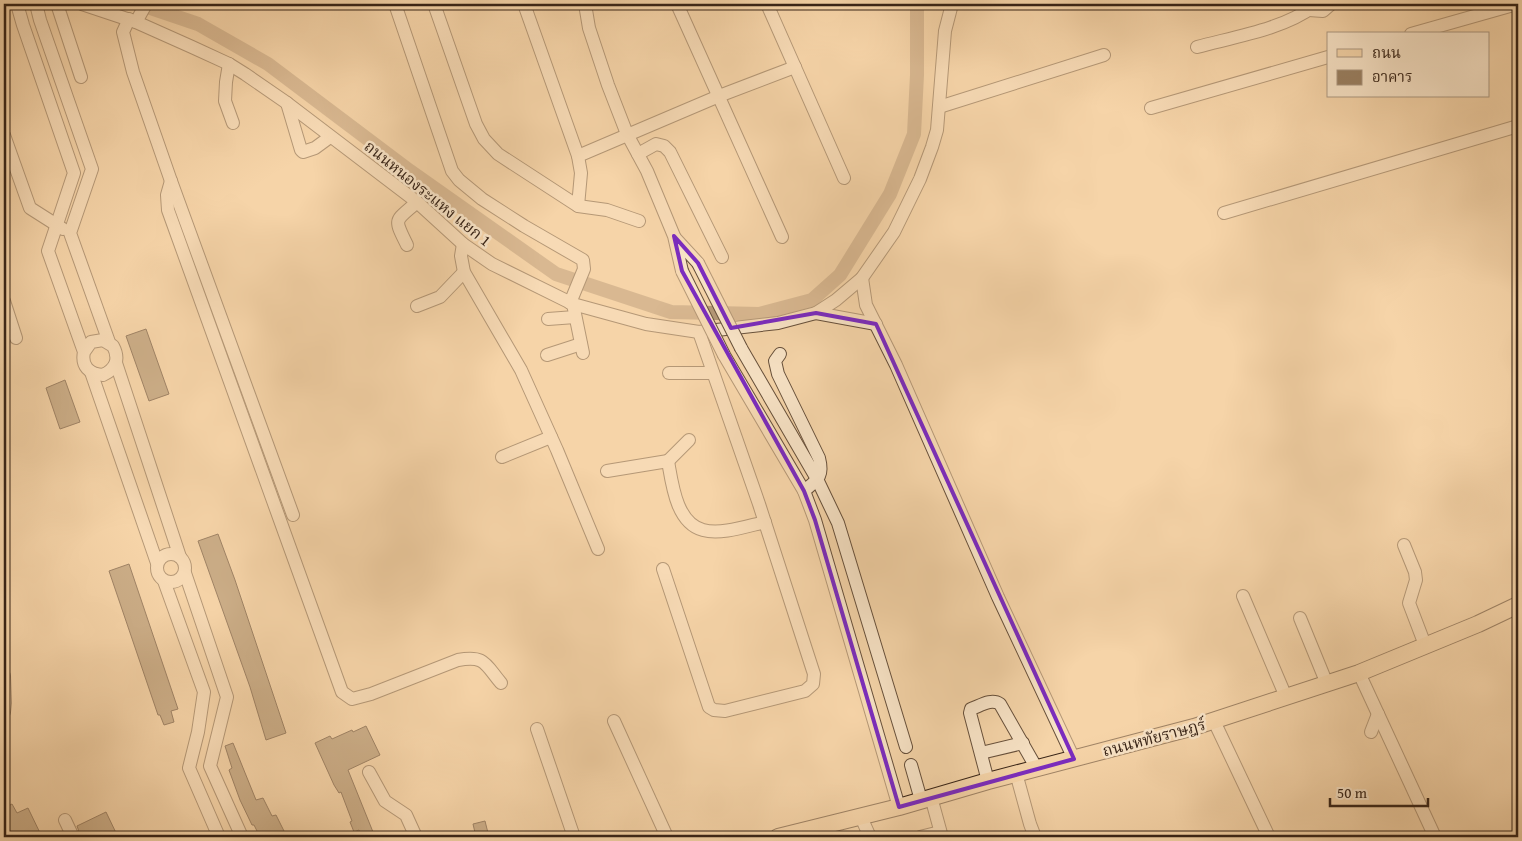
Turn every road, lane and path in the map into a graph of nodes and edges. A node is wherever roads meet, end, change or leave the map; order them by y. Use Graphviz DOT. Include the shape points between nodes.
graph roads {
  1 [pos="17,4"];
  2 [pos="36,4"];
  3 [pos="57,4"];
  4 [pos="82,4"];
  5 [pos="395,4"];
  6 [pos="434,4"];
  7 [pos="524,4"];
  8 [pos="585,4"];
  9 [pos="677,4"];
  10 [pos="767,4"];
  11 [pos="952,4"];
  12 [pos="1331,4"];
  13 [pos="1517,4"];
  14 [pos="145,5"];
  15 [pos="1311,7"];
  16 [pos="132,20"];
  17 [pos="1418,32"];
  18 [pos="1198,47"];
  19 [pos="1104,55"];
  20 [pos="1327,57"];
  21 [pos="229,64"];
  22 [pos="795,67"];
  23 [pos="82,77"];
  24 [pos="719,96"];
  25 [pos="287,103"];
  26 [pos="939,107"];
  27 [pos="1151,108"];
  28 [pos="233,123"];
  29 [pos="1518,126"];
  30 [pos="627,134"];
  31 [pos="4,135"];
  32 [pos="330,137"];
  33 [pos="638,154"];
  34 [pos="578,156"];
  35 [pos="844,178"];
  36 [pos="170,181"];
  37 [pos="417,202"];
  38 [pos="578,206"];
  39 [pos="1224,212"];
  40 [pos="639,221"];
  41 [pos="56,226"];
  42 [pos="70,233"];
  43 [pos="674,236"];
  44 [pos="782,237"];
  45 [pos="463,244"];
  46 [pos="407,245"];
  47 [pos="722,257"];
  48 [pos="464,272"];
  49 [pos="862,278"];
  50 [pos="4,301"];
  51 [pos="417,306"];
  52 [pos="573,308"];
  53 [pos="816,313"];
  54 [pos="548,319"];
  55 [pos="876,324"];
  56 [pos="699,332"];
  57 [pos="16,338"];
  58 [pos="108,342"];
  59 [pos="84,352"];
  60 [pos="780,354"];
  61 [pos="546,356"];
  62 [pos="116,364"];
  63 [pos="91,372"];
  64 [pos="713,372"];
  65 [pos="669,373"];
  66 [pos="551,437"];
  67 [pos="689,440"];
  68 [pos="502,457"];
  69 [pos="668,461"];
  70 [pos="607,471"];
  71 [pos="817,479"];
  72 [pos="804,491"];
  73 [pos="293,514"];
  74 [pos="765,522"];
  75 [pos="1404,545"];
  76 [pos="598,549"];
  77 [pos="180,557"];
  78 [pos="157,563"];
  79 [pos="662,569"];
  80 [pos="185,573"];
  81 [pos="164,581"];
  82 [pos="1243,596"];
  83 [pos="1517,608"];
  84 [pos="1300,618"];
  85 [pos="1425,645"];
  86 [pos="1359,674"];
  87 [pos="4,676"];
  88 [pos="501,684"];
  89 [pos="1327,684"];
  90 [pos="1286,697"];
  91 [pos="4,712"];
  92 [pos="1378,714"];
  93 [pos="614,721"];
  94 [pos="1214,721"];
  95 [pos="537,730"];
  96 [pos="900,730"];
  97 [pos="198,732"];
  98 [pos="1371,732"];
  99 [pos="218,735"];
  100 [pos="878,738"];
  101 [pos="1022,743"];
  102 [pos="906,747"];
  103 [pos="981,753"];
  104 [pos="1074,759"];
  105 [pos="911,765"];
  106 [pos="1037,769"];
  107 [pos="369,772"];
  108 [pos="1016,774"];
  109 [pos="988,781"];
  110 [pos="926,799"];
  111 [pos="899,807"];
  112 [pos="861,817"];
  113 [pos="65,820"];
  114 [pos="941,835"];
  115 [pos="73,837"];
  116 [pos="219,837"];
  117 [pos="242,837"];
  118 [pos="416,837"];
  119 [pos="574,837"];
  120 [pos="667,837"];
  121 [pos="778,837"];
  122 [pos="870,837"];
  123 [pos="920,837"];
  124 [pos="1035,837"];
  125 [pos="1269,837"];
  126 [pos="1435,837"];
  1 -- 41 [label="street" via="74,173"];
  2 -- 42 [label="street" via="92,169"];
  3 -- 23 [label="street"];
  4 -- 16 [label="street, ถนนหนองระแหง แยก 1"];
  5 -- 52 [label="street" via="452,171 482,199 581,259 584,269"];
  6 -- 38 [label="street" via="484,140 498,154"];
  7 -- 34 [label="street"];
  8 -- 30 [label="street" via="589,28"];
  9 -- 24 [label="street"];
  10 -- 22 [label="street"];
  11 -- 26 [label="street, ถนนหนองระแหง แยก 1" via="945,31"];
  12 -- 15 [label="street" via="1323,12"];
  13 -- 17 [label="street"];
  14 -- 16 [label="street"];
  15 -- 18 [label="street" via="1301,16 1280,25"];
  16 -- 21 [label="street, ถนนหนองระแหง แยก 1"];
  16 -- 36 [label="street" via="123,32 125,43"];
  19 -- 26 [label="street"];
  20 -- 27 [label="street"];
  21 -- 25 [label="street, ถนนหนองระแหง แยก 1"];
  21 -- 28 [label="street" via="225,101"];
  22 -- 24 [label="street"];
  22 -- 35 [label="street"];
  24 -- 30 [label="street"];
  24 -- 44 [label="street"];
  25 -- 32 [label="street, ถนนหนองระแหง แยก 1"];
  25 -- 32 [label="street" via="303,152"];
  26 -- 49 [label="street, ถนนหนองระแหง แยก 1" via="937,130 920,179 894,232"];
  29 -- 39 [label="street"];
  30 -- 33 [label="street"];
  30 -- 34 [label="street"];
  31 -- 41 [label="street" via="30,208"];
  32 -- 37 [label="street, ถนนหนองระแหง แยก 1"];
  33 -- 43 [label="street"];
  33 -- 47 [label="street" via="656,144 670,152"];
  34 -- 38 [label="street" via="581,173"];
  36 -- 73 [label="street"];
  36 -- 88 [label="street" via="168,210 342,692 352,699 472,657 480,659"];
  37 -- 45 [label="street, ถนนหนองระแหง แยก 1"];
  37 -- 46 [label="street" via="397,222"];
  38 -- 40 [label="street" via="607,210"];
  41 -- 42 [label="street"];
  41 -- 59 [label="street" via="48,251"];
  42 -- 58 [label="street"];
  43 -- 71 [label="street, bridge" via="698,264 741,348"];
  43 -- 72 [label="street, bridge" via="682,271 724,355"];
  45 -- 48 [label="street"];
  45 -- 52 [label="street, ถนนหนองระแหง แยก 1" via="492,264"];
  48 -- 51 [label="street" via="440,297"];
  48 -- 66 [label="street" via="521,370"];
  49 -- 53 [label="street, ถนนหนองระแหง แยก 1"];
  49 -- 55 [label="street" via="866,305"];
  50 -- 57 [label="street"];
  52 -- 54 [label="street"];
  52 -- 56 [label="street, ถนนหนองระแหง แยก 1"];
  52 -- 61 [label="street" via="582,349"];
  53 -- 55 [label="street"];
  53 -- 56 [label="street, ถนนหนองระแหง แยก 1" via="778,323"];
  55 -- 104 [label="street"];
  56 -- 64 [label="street"];
  58 -- 59 [label="street" via="97,340"];
  58 -- 62 [label="street" via="116,352"];
  59 -- 63 [label="street" via="84,364"];
  60 -- 71 [label="street" via="775,360 778,374 822,468"];
  62 -- 63 [label="street" via="103,375"];
  62 -- 77 [label="street"];
  63 -- 78 [label="street"];
  64 -- 65 [label="street"];
  64 -- 74 [label="street"];
  66 -- 68 [label="street"];
  66 -- 76 [label="street"];
  67 -- 69 [label="street"];
  69 -- 70 [label="street"];
  69 -- 74 [label="street" via="673,492 692,525 703,530 731,530"];
  71 -- 72 [label="street"];
  71 -- 96 [label="street" via="838,524"];
  72 -- 100 [label="street"];
  74 -- 79 [label="street" via="814,674 813,684 805,691 725,711 709,707"];
  75 -- 85 [label="street" via="1416,580 1409,603"];
  77 -- 78 [label="street" via="167,554"];
  77 -- 80 [label="street" via="185,564"];
  78 -- 81 [label="street" via="158,575"];
  80 -- 81 [label="street" via="176,582"];
  80 -- 99 [label="street" via="227,697"];
  81 -- 97 [label="street" via="204,692"];
  82 -- 90 [label="street"];
  83 -- 85 [label="main road, ถนนหทัยราษฎร์"];
  84 -- 89 [label="street"];
  85 -- 86 [label="main road, ถนนหทัยราษฎร์"];
  86 -- 89 [label="main road, ถนนหทัยราษฎร์"];
  86 -- 92 [label="street"];
  87 -- 91 [label="street"];
  89 -- 90 [label="main road, ถนนหทัยราษฎร์"];
  90 -- 94 [label="main road, ถนนหทัยราษฎร์"];
  92 -- 98 [label="street"];
  92 -- 126 [label="street"];
  93 -- 120 [label="street"];
  94 -- 104 [label="main road, ถนนหทัยราษฎร์"];
  94 -- 125 [label="street"];
  95 -- 119 [label="street"];
  96 -- 100 [label="street"];
  96 -- 102 [label="street"];
  97 -- 99 [label="street"];
  97 -- 116 [label="street" via="189,768"];
  99 -- 117 [label="street" via="210,766"];
  100 -- 111 [label="street"];
  101 -- 103 [label="street"];
  101 -- 103 [label="street" via="1000,704 991,702 971,709 970,713"];
  101 -- 106 [label="street"];
  103 -- 109 [label="street"];
  104 -- 106 [label="main road, ถนนหทัยราษฎร์"];
  105 -- 110 [label="street"];
  106 -- 108 [label="main road, ถนนหทัยราษฎร์"];
  107 -- 118 [label="street" via="385,801 406,815"];
  108 -- 109 [label="main road, ถนนหทัยราษฎร์"];
  108 -- 124 [label="street"];
  109 -- 110 [label="main road, ถนนหทัยราษฎร์"];
  110 -- 111 [label="main road, ถนนหทัยราษฎร์"];
  110 -- 114 [label="street"];
  111 -- 112 [label="main road, ถนนหทัยราษฎร์"];
  112 -- 121 [label="main road, ถนนหทัยราษฎร์"];
  112 -- 122 [label="street"];
  113 -- 115 [label="street"];
  114 -- 123 [label="street"];
}
